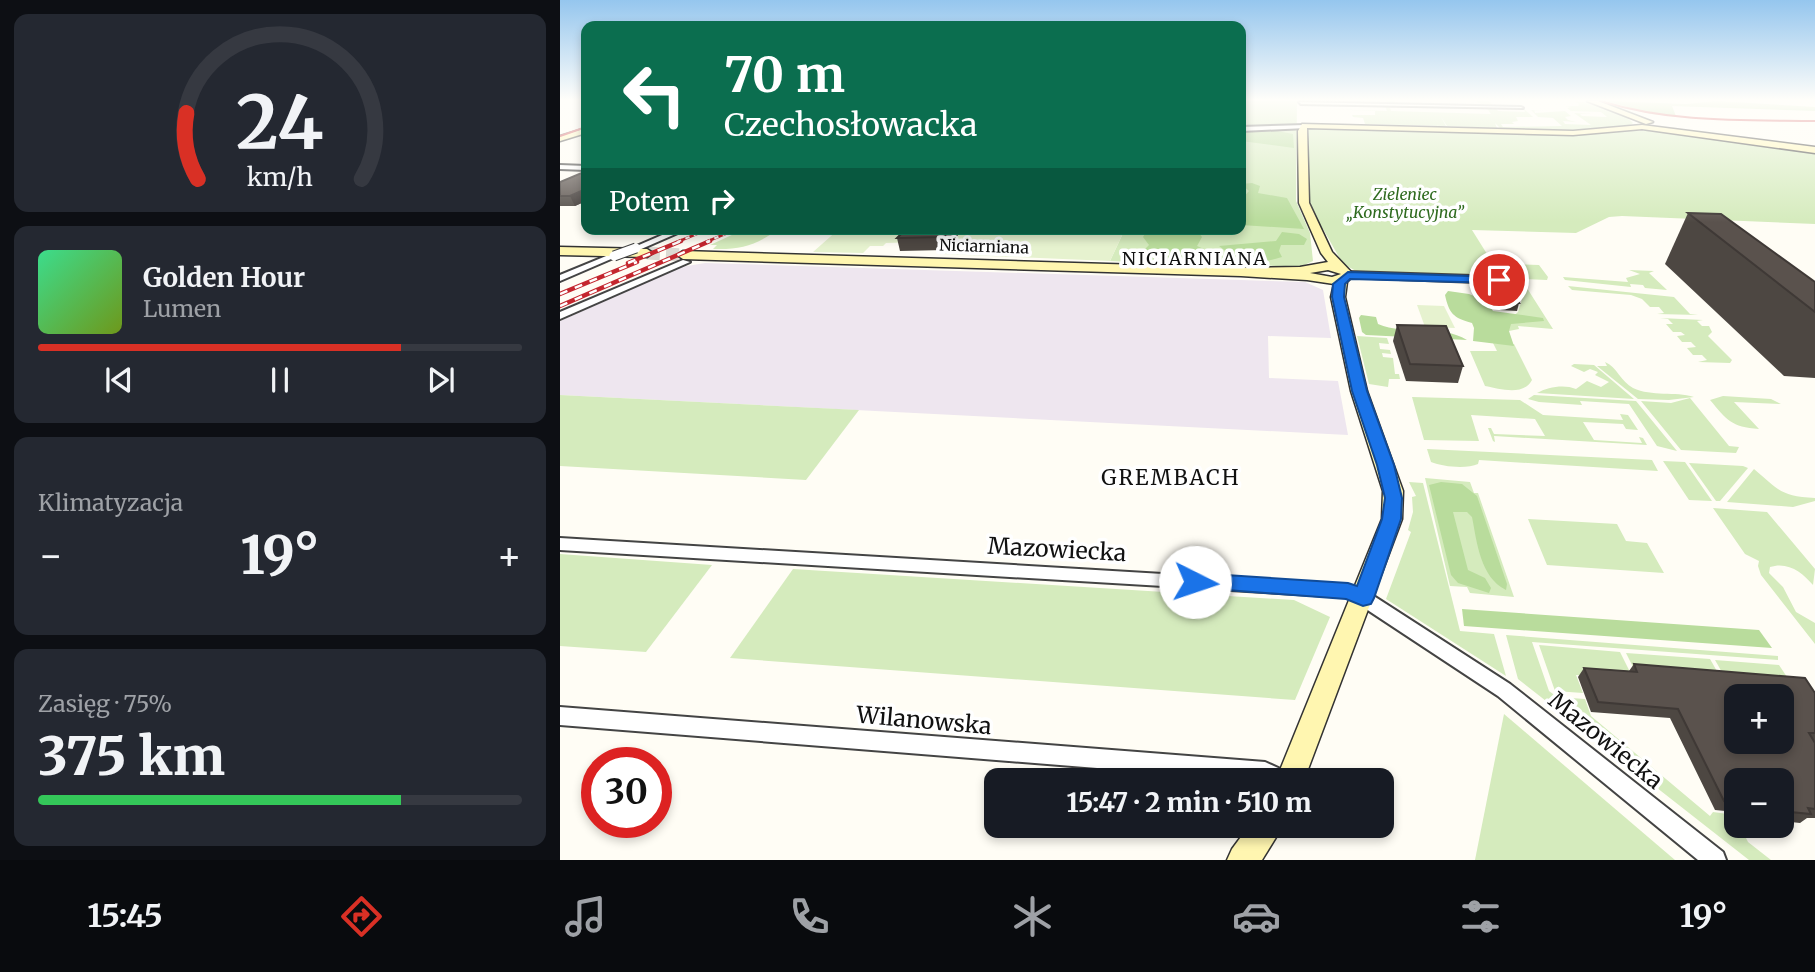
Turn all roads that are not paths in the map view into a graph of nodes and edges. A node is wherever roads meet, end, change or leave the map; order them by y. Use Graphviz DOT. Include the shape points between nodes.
graph roads {
  1 [pos="1302,141"];
  2 [pos="1752,141"];
  3 [pos="1815,150"];
  4 [pos="560,167"];
  5 [pos="581,168"];
  6 [pos="581,169"];
  7 [pos="560,177"];
  8 [pos="672,235"];
  9 [pos="560,251"];
  10 [pos="641,251"];
  11 [pos="685,258"];
  12 [pos="1321,269"];
  13 [pos="560,278"];
  14 [pos="1341,280"];
  15 [pos="1504,280"];
  16 [pos="560,316"];
  17 [pos="560,544"];
  18 [pos="1363,598"];
  19 [pos="560,716"];
  20 [pos="1215,768"];
  21 [pos="1295,768"];
  22 [pos="1259,838"];
  23 [pos="1243,860"];
  24 [pos="1715,860"];
  1 -- 12 [label="street" via="1304,203"];
  2 -- 3 [label="street"];
  4 -- 5 [label="street"];
  6 -- 7 [label="street"];
  8 -- 10 [label="street"];
  9 -- 10 [label="street"];
  10 -- 13 [label="street, bridge" via="614,256"];
  11 -- 12 [label="street, Niciarniana" via="1241,272"];
  11 -- 16 [label="street"];
  12 -- 14 [label="street"];
  12 -- 14 [label="street, Niciarniana"];
  14 -- 15 [label="street"];
  14 -- 18 [label="street" via="1363,404 1394,498 1392,519"];
  17 -- 18 [label="street, Mazowiecka" via="1348,591"];
  18 -- 21 [label="street"];
  18 -- 24 [label="street, Mazowiecka" via="1504,690"];
  19 -- 20 [label="street, Wilanowska"];
  22 -- 23 [label="street"];
}
